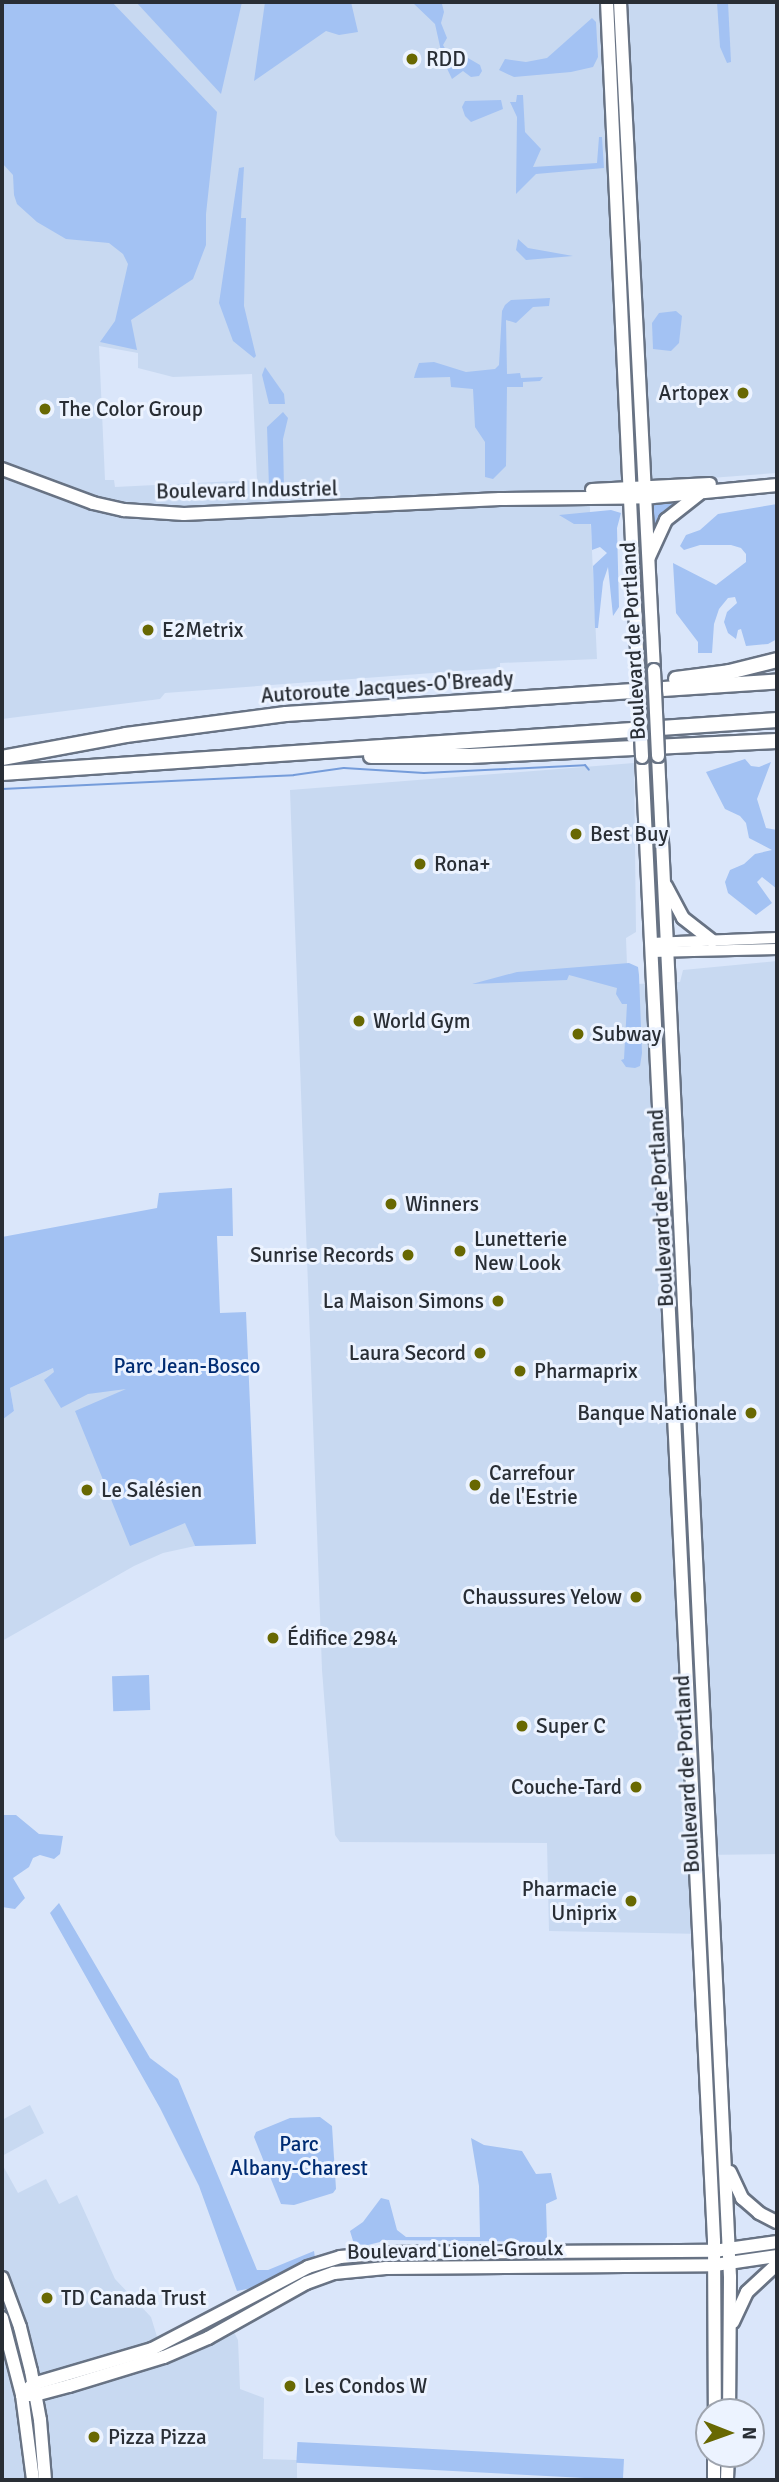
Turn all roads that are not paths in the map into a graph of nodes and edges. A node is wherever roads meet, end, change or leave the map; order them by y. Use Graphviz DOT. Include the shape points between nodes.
graph roads {
  1 [pos="607,2"];
  2 [pos="620,2"];
  3 [pos="2,469"];
  4 [pos="777,484"];
  5 [pos="630,491"];
  6 [pos="645,492"];
  7 [pos="701,493"];
  8 [pos="648,561"];
  9 [pos="777,660"];
  10 [pos="777,681"];
  11 [pos="547,696"];
  12 [pos="777,720"];
  13 [pos="777,741"];
  14 [pos="261,754"];
  15 [pos="2,758"];
  16 [pos="2,773"];
  17 [pos="664,881"];
  18 [pos="777,938"];
  19 [pos="712,941"];
  20 [pos="651,947"];
  21 [pos="667,947"];
  22 [pos="777,949"];
  23 [pos="723,2134"];
  24 [pos="777,2222"];
  25 [pos="777,2242"];
  26 [pos="729,2250"];
  27 [pos="714,2252"];
  28 [pos="777,2256"];
  29 [pos="730,2264"];
  30 [pos="777,2264"];
  31 [pos="715,2265"];
  32 [pos="2,2278"];
  33 [pos="2,2318"];
  34 [pos="730,2329"];
  35 [pos="30,2391"];
  36 [pos="715,2398"];
  37 [pos="729,2398"];
  38 [pos="33,2480"];
  39 [pos="45,2480"];
  1 -- 5 [label="main road, Boulevard de Portland"];
  2 -- 6 [label="main road, Boulevard de Portland"];
  3 -- 5 [label="main road, Boulevard Industriel" via="78,499 150,513 206,514"];
  4 -- 6 [label="main road, Boulevard Industriel"];
  4 -- 7 [label="main road, Boulevard Industriel"];
  5 -- 6 [label="main road, Boulevard Industriel"];
  5 -- 20 [label="main road, Boulevard de Portland, bridge"];
  6 -- 7 [label="main road, Boulevard Industriel"];
  6 -- 8 [label="main road, Boulevard de Portland"];
  7 -- 8 [label="main road" via="669,517"];
  8 -- 17 [label="main road, Boulevard de Portland, bridge"];
  9 -- 11 [label="highway" via="729,672"];
  10 -- 11 [label="highway, Autoroute Jacques-O'Bready"];
  11 -- 15 [label="highway, Autoroute Jacques-O'Bready" via="260,717 109,737"];
  12 -- 14 [label="highway"];
  13 -- 14 [label="highway" via="448,757"];
  14 -- 16 [label="highway"];
  17 -- 19 [label="main road" via="683,918"];
  17 -- 21 [label="main road, Boulevard de Portland"];
  18 -- 19 [label="street"];
  19 -- 21 [label="street"];
  20 -- 21 [label="street"];
  20 -- 27 [label="main road, Boulevard de Portland"];
  21 -- 22 [label="street"];
  21 -- 23 [label="main road, Boulevard de Portland"];
  23 -- 24 [label="main road" via="739,2194"];
  23 -- 26 [label="main road, Boulevard de Portland"];
  25 -- 26 [label="main road, Boulevard Lionel-Groulx"];
  26 -- 27 [label="main road, Boulevard Lionel-Groulx"];
  26 -- 29 [label="main road, Boulevard de Portland"];
  27 -- 31 [label="main road, Boulevard de Portland"];
  27 -- 35 [label="main road, Boulevard Lionel-Groulx" via="340,2257 308,2267 152,2348"];
  28 -- 29 [label="main road, Boulevard Lionel-Groulx"];
  29 -- 31 [label="main road, Boulevard Lionel-Groulx"];
  29 -- 34 [label="main road, Boulevard de Portland"];
  30 -- 34 [label="main road" via="747,2292"];
  31 -- 35 [label="main road, Boulevard Lionel-Groulx" via="386,2268 334,2273 164,2357"];
  31 -- 36 [label="main road, Boulevard de Portland"];
  32 -- 35 [label="main road" via="20,2327"];
  33 -- 35 [label="main road"];
  34 -- 37 [label="main road, Boulevard de Portland"];
  35 -- 38 [label="main road"];
  35 -- 39 [label="main road"];
}
